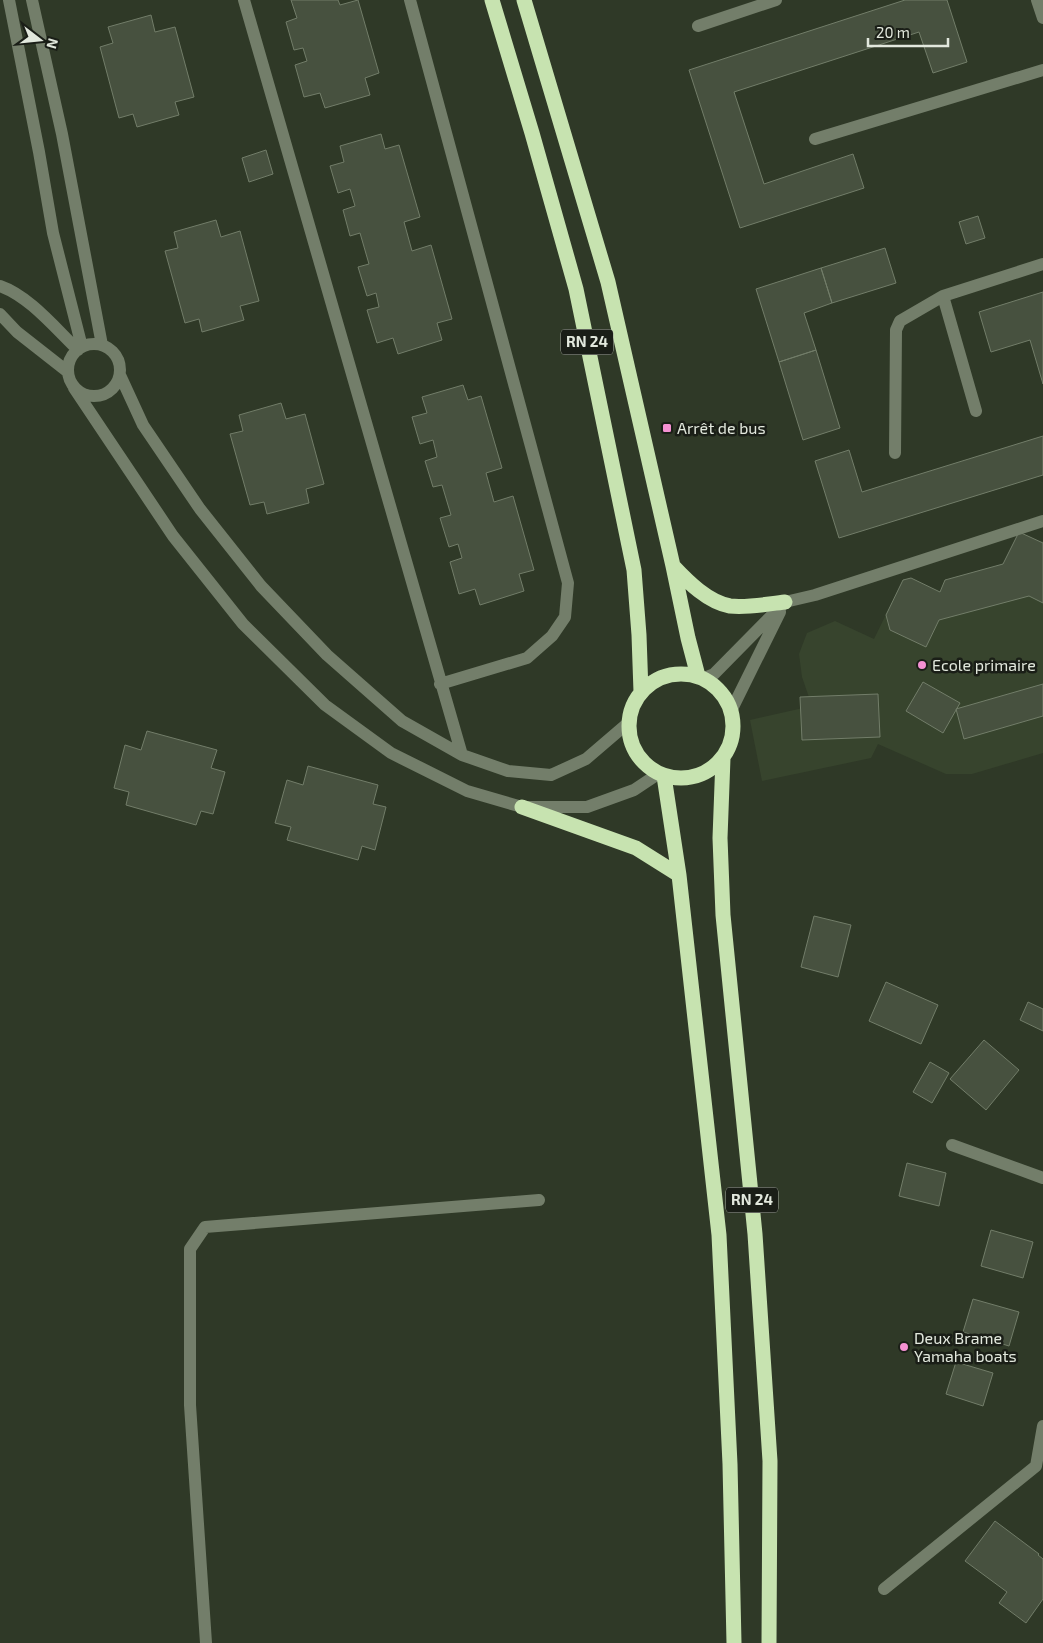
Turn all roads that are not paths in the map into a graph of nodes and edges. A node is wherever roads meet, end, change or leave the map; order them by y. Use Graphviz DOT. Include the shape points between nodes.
graph roads {
  1 [pos="9,0"];
  2 [pos="32,0"];
  3 [pos="244,0"];
  4 [pos="410,0"];
  5 [pos="492,0"];
  6 [pos="524,0"];
  7 [pos="776,0"];
  8 [pos="1037,0"];
  9 [pos="1043,18"];
  10 [pos="698,26"];
  11 [pos="1043,70"];
  12 [pos="815,139"];
  13 [pos="1043,264"];
  14 [pos="0,286"];
  15 [pos="943,296"];
  16 [pos="0,314"];
  17 [pos="102,346"];
  18 [pos="80,349"];
  19 [pos="68,372"];
  20 [pos="120,375"];
  21 [pos="74,388"];
  22 [pos="976,411"];
  23 [pos="895,453"];
  24 [pos="1043,521"];
  25 [pos="673,566"];
  26 [pos="785,602"];
  27 [pos="701,677"];
  28 [pos="440,684"];
  29 [pos="641,692"];
  30 [pos="731,711"];
  31 [pos="628,723"];
  32 [pos="462,755"];
  33 [pos="723,758"];
  34 [pos="661,775"];
  35 [pos="522,807"];
  36 [pos="679,875"];
  37 [pos="952,1145"];
  38 [pos="1043,1178"];
  39 [pos="539,1200"];
  40 [pos="1043,1426"];
  41 [pos="884,1589"];
  42 [pos="206,1643"];
  43 [pos="734,1643"];
  44 [pos="768,1643"];
  1 -- 18 [label="street" via="53,234"];
  2 -- 17 [label="street" via="62,134"];
  3 -- 28 [label="street"];
  4 -- 28 [label="street" via="568,583 565,617 552,636 527,658"];
  5 -- 29 [label="highway, RN 24" via="576,290 634,570"];
  6 -- 25 [label="highway, RN 24" via="608,282"];
  7 -- 10 [label="street"];
  8 -- 9 [label="street"];
  11 -- 12 [label="street"];
  13 -- 15 [label="street"];
  14 -- 18 [label="street" via="12,290"];
  15 -- 22 [label="street"];
  15 -- 23 [label="street" via="900,321 896,330"];
  16 -- 19 [label="street" via="17,332"];
  17 -- 18 [label="street" via="88,345"];
  17 -- 20 [label="street" via="118,360"];
  18 -- 19 [label="street" via="72,356"];
  19 -- 21 [label="street"];
  20 -- 21 [label="street" via="112,390 97,397"];
  20 -- 32 [label="street" via="144,425 200,509 261,586 326,655 402,721"];
  21 -- 35 [label="street" via="172,536 243,624 325,705 391,753 466,792"];
  24 -- 26 [label="street" via="816,595"];
  25 -- 26 [label="highway" via="701,592 729,606"];
  25 -- 27 [label="highway, RN 24" via="688,638"];
  26 -- 27 [label="street" via="714,674"];
  26 -- 30 [label="street"];
  27 -- 29 [label="highway" via="682,673 667,675 653,681"];
  27 -- 30 [label="highway" via="721,692"];
  28 -- 32 [label="street"];
  29 -- 31 [label="highway" via="634,701"];
  30 -- 33 [label="highway" via="734,727 731,743"];
  31 -- 32 [label="street" via="586,759 551,775 508,771"];
  31 -- 34 [label="highway" via="635,753 645,765"];
  33 -- 34 [label="highway" via="696,777 680,779"];
  33 -- 44 [label="highway, RN 24" via="720,838 723,914 755,1234 770,1460"];
  34 -- 35 [label="street" via="634,790 587,806"];
  34 -- 36 [label="highway, RN 24"];
  35 -- 36 [label="highway" via="636,848"];
  36 -- 43 [label="highway, RN 24" via="719,1235 730,1464"];
  37 -- 38 [label="street"];
  39 -- 42 [label="street" via="205,1228 190,1249 190,1405"];
  40 -- 41 [label="street" via="1036,1466"];
}
